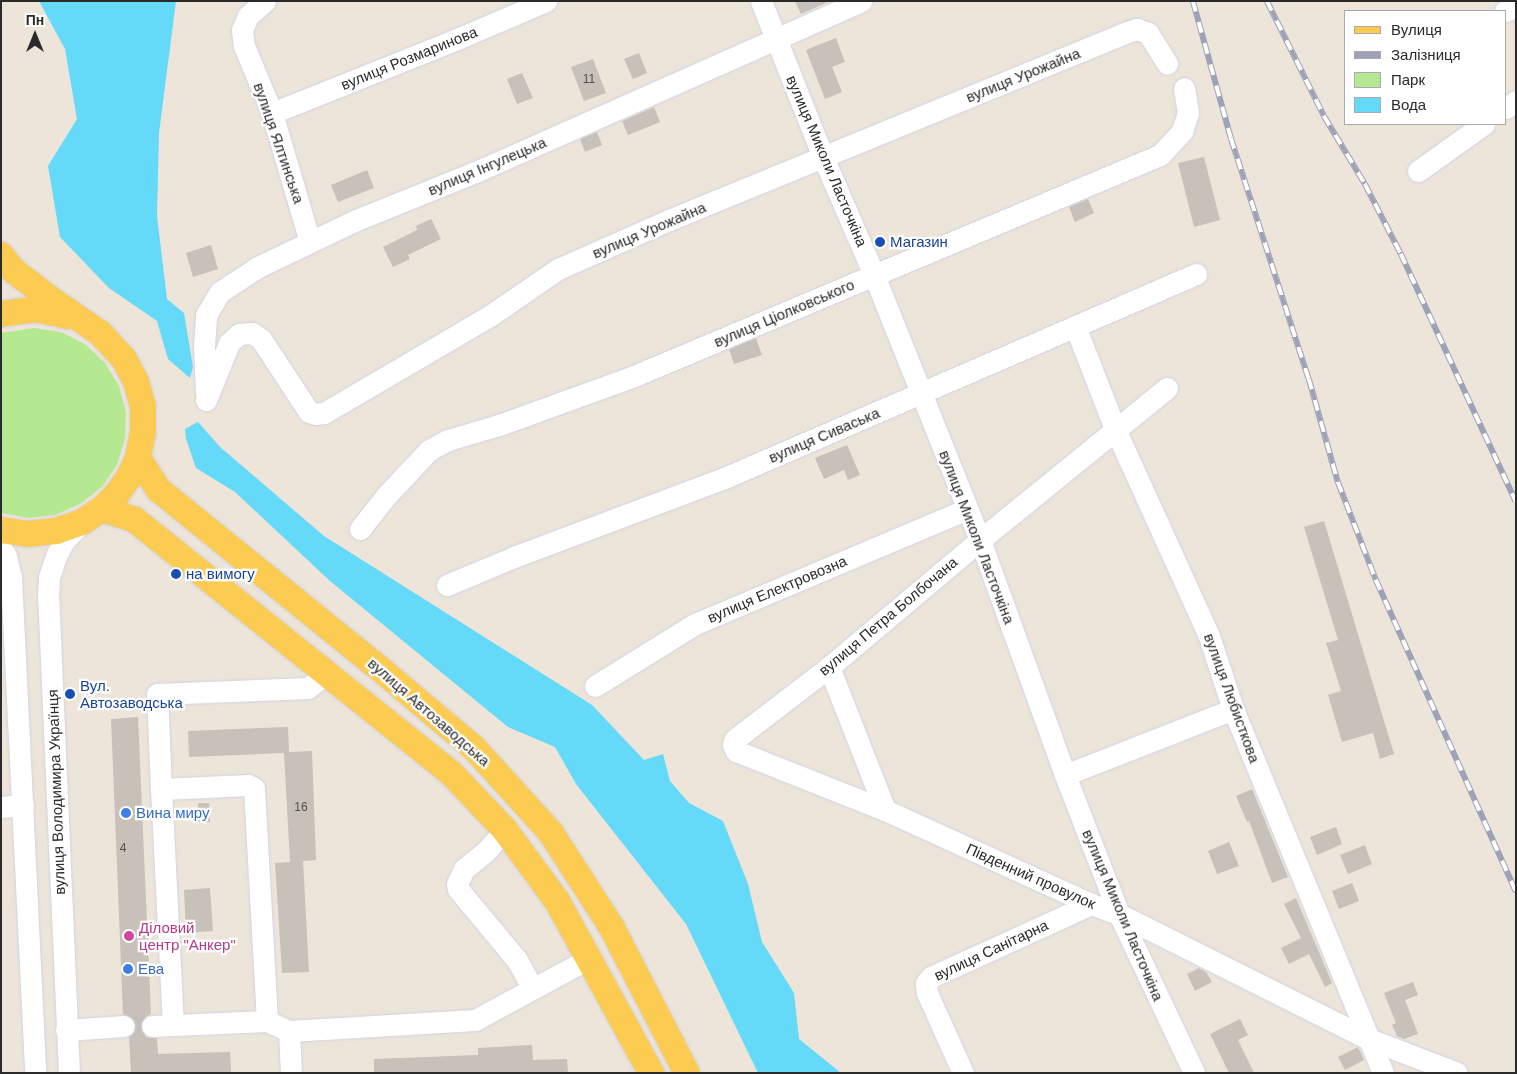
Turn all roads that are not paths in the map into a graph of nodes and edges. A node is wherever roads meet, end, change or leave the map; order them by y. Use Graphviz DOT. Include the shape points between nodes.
graph roads {
  1 [pos="265,1"];
  2 [pos="546,1"];
  3 [pos="761,1"];
  4 [pos="861,1"];
  5 [pos="776,39"];
  6 [pos="1167,64"];
  7 [pos="1184,88"];
  8 [pos="272,113"];
  9 [pos="1483,125"];
  10 [pos="823,157"];
  11 [pos="1418,171"];
  12 [pos="310,242"];
  13 [pos="1,255"];
  14 [pos="1196,274"];
  15 [pos="874,275"];
  16 [pos="1,314"];
  17 [pos="85,323"];
  18 [pos="1075,326"];
  19 [pos="1167,388"];
  20 [pos="922,393"];
  21 [pos="206,400"];
  22 [pos="1116,431"];
  23 [pos="138,458"];
  24 [pos="967,508"];
  25 [pos="92,515"];
  26 [pos="360,529"];
  27 [pos="1,530"];
  28 [pos="980,540"];
  29 [pos="1,548"];
  30 [pos="447,585"];
  31 [pos="829,667"];
  32 [pos="327,672"];
  33 [pos="595,686"];
  34 [pos="1233,709"];
  35 [pos="736,751"];
  36 [pos="1065,775"];
  37 [pos="161,789"];
  38 [pos="23,805"];
  39 [pos="1,807"];
  40 [pos="885,810"];
  41 [pos="505,830"];
  42 [pos="1091,904"];
  43 [pos="1119,914"];
  44 [pos="588,959"];
  45 [pos="532,987"];
  46 [pos="267,1021"];
  47 [pos="173,1025"];
  48 [pos="124,1026"];
  49 [pos="152,1026"];
  50 [pos="66,1030"];
  51 [pos="289,1031"];
  52 [pos="1369,1039"];
  53 [pos="677,1069"];
  54 [pos="35,1073"];
  55 [pos="69,1073"];
  56 [pos="291,1073"];
  57 [pos="651,1073"];
  58 [pos="963,1073"];
  59 [pos="1194,1073"];
  60 [pos="1383,1073"];
  61 [pos="1457,1073"];
  1 -- 8 [label="street, вулиця Ялтинська" via="248,16 242,30 244,46"];
  2 -- 8 [label="street, вулиця Розмаринова"];
  3 -- 5 [label="street, вулиця Миколи Ласточкіна"];
  4 -- 5 [label="street, вулиця Інгулецька"];
  5 -- 10 [label="street, вулиця Миколи Ласточкіна"];
  5 -- 12 [label="street, вулиця Інгулецька"];
  6 -- 10 [label="street, вулиця Урожайна" via="1148,33 1137,29"];
  7 -- 15 [label="street, вулиця Ціолковського" via="1188,113 1182,131 1160,155"];
  8 -- 12 [label="street, вулиця Ялтинська"];
  9 -- 11 [label="street"];
  10 -- 15 [label="street, вулиця Миколи Ласточкіна"];
  10 -- 21 [label="street, вулиця Урожайна" via="558,269 497,310 324,413 310,412 261,339 252,333 239,334 229,343"];
  12 -- 21 [label="street, вулиця Інгулецька" via="258,267 220,292 206,314"];
  13 -- 17 [label="main road" via="14,271"];
  14 -- 18 [label="street, вулиця Сиваська"];
  15 -- 20 [label="street, вулиця Миколи Ласточкіна"];
  15 -- 26 [label="street, вулиця Ціолковського" via="634,376 448,440 429,450"];
  16 -- 17 [label="main road" via="34,309 60,313"];
  17 -- 23 [label="main road, вулиця Володимира Українця" via="100,333 124,358 136,382 143,406"];
  18 -- 20 [label="street, вулиця Сиваська"];
  18 -- 22 [label="street, вулиця Любисткова"];
  19 -- 22 [label="street, вулиця Петра Болбочана"];
  20 -- 24 [label="street, вулиця Миколи Ласточкіна"];
  20 -- 30 [label="street, вулиця Сиваська" via="729,476"];
  22 -- 28 [label="street, вулиця Петра Болбочана"];
  22 -- 34 [label="street, вулиця Любисткова" via="1209,636"];
  23 -- 25 [label="main road, вулиця Володимира Українця" via="117,494"];
  23 -- 53 [label="main road, вулиця Автозаводська" via="159,490 374,662 474,748 551,834 611,926"];
  24 -- 28 [label="street, вулиця Миколи Ласточкіна"];
  24 -- 33 [label="street, вулиця Електровозна" via="695,624"];
  25 -- 27 [label="main road, вулиця Володимира Українця" via="56,531 28,534"];
  25 -- 32 [label="main road, вулиця Автозаводська" via="134,520"];
  25 -- 50 [label="street, вулиця Володимира Українця" via="64,541 49,577"];
  28 -- 31 [label="street, вулиця Петра Болбочана"];
  28 -- 36 [label="street, вулиця Миколи Ласточкіна"];
  29 -- 38 [label="street" via="11,577"];
  31 -- 35 [label="street, вулиця Петра Болбочана" via="735,739"];
  31 -- 40 [label="street"];
  32 -- 37 [label="street" via="308,688 157,694"];
  32 -- 41 [label="main road, вулиця Автозаводська" via="452,773"];
  34 -- 36 [label="street"];
  34 -- 52 [label="street, вулиця Любисткова"];
  35 -- 40 [label="street, Південний провулок"];
  36 -- 43 [label="street, вулиця Миколи Ласточкіна"];
  37 -- 46 [label="street" via="248,785 254,788"];
  37 -- 47 [label="street"];
  38 -- 39 [label="street"];
  38 -- 54 [label="street"];
  40 -- 42 [label="street, Південний провулок"];
  41 -- 44 [label="main road, вулиця Автозаводська" via="558,902"];
  41 -- 45 [label="street" via="464,869 457,884 458,890 517,960"];
  42 -- 43 [label="street, Південний провулок"];
  42 -- 58 [label="street, вулиця Санітарна" via="931,977 926,983 927,993"];
  43 -- 52 [label="street, Південний провулок"];
  43 -- 59 [label="street, вулиця Миколи Ласточкіна"];
  44 -- 45 [label="street"];
  44 -- 57 [label="main road, вулиця Автозаводська"];
  45 -- 51 [label="street" via="475,1020"];
  46 -- 47 [label="street"];
  46 -- 51 [label="street"];
  47 -- 49 [label="street"];
  48 -- 50 [label="street"];
  50 -- 55 [label="street, вулиця Володимира Українця"];
  51 -- 56 [label="street"];
  52 -- 60 [label="street, вулиця Любисткова"];
  52 -- 61 [label="street, Південний провулок"];
}
